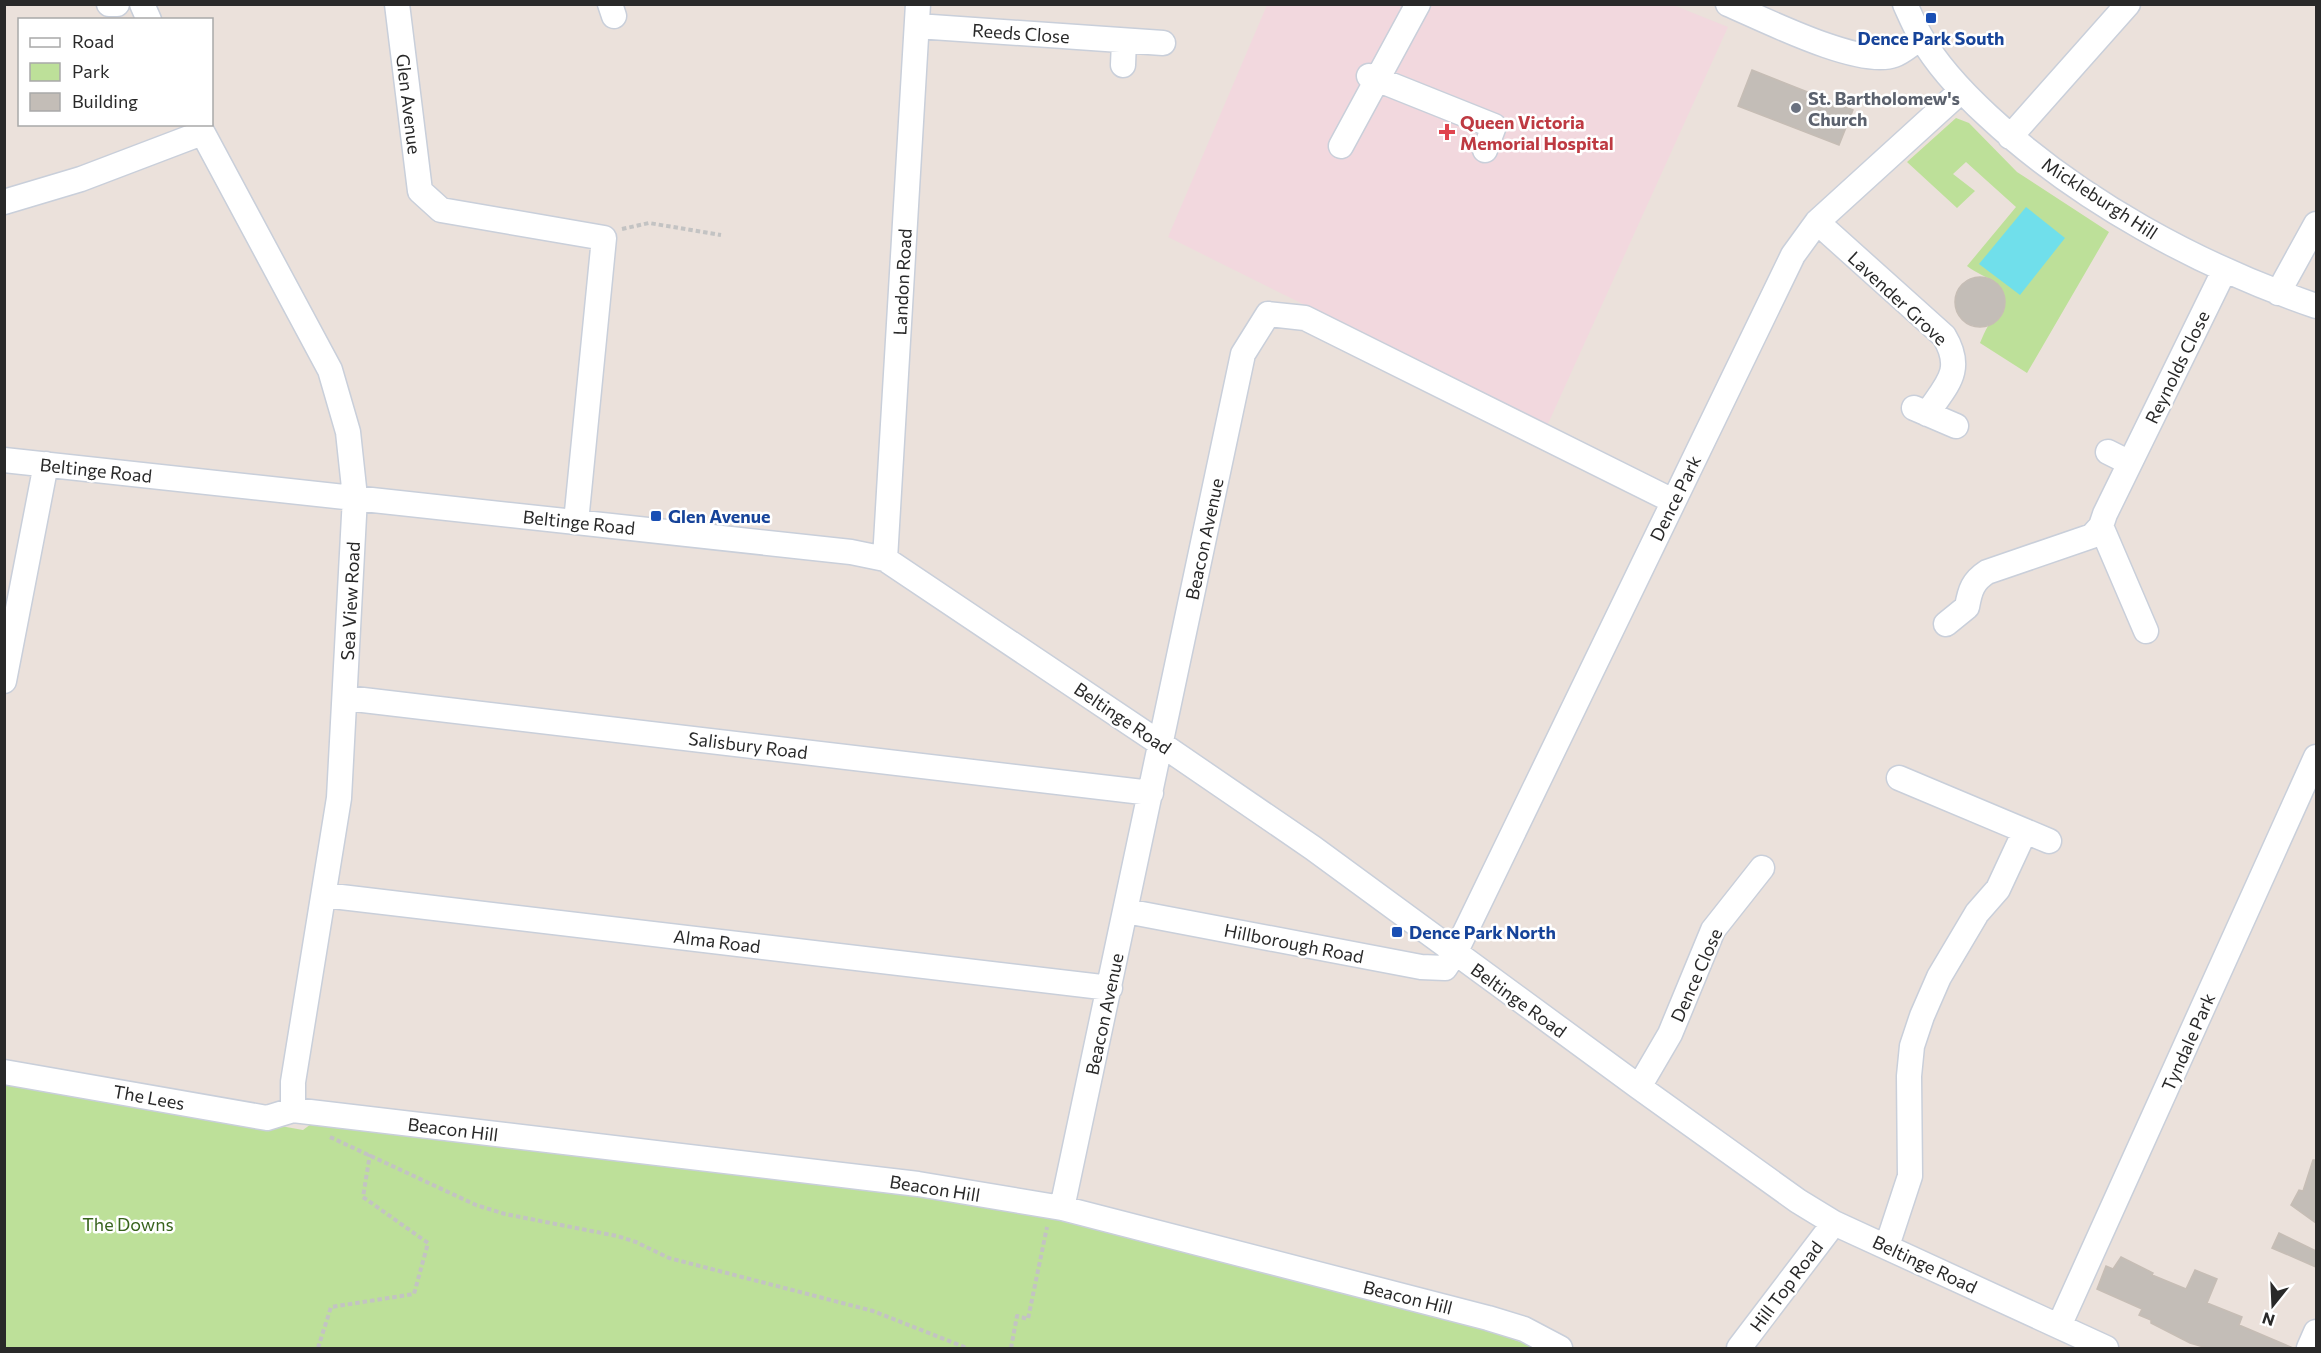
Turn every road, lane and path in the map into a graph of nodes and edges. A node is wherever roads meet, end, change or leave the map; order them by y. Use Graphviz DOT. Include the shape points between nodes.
graph roads {
  1 [pos="109,4"];
  2 [pos="117,4"];
  3 [pos="142,4"];
  4 [pos="397,4"];
  5 [pos="1418,4"];
  6 [pos="1728,4"];
  7 [pos="1905,4"];
  8 [pos="2128,4"];
  9 [pos="918,15"];
  10 [pos="148,18"];
  11 [pos="1921,38"];
  12 [pos="1124,40"];
  13 [pos="1162,43"];
  14 [pos="1123,64"];
  15 [pos="1374,77"];
  16 [pos="1961,91"];
  17 [pos="200,129"];
  18 [pos="2010,137"];
  19 [pos="1341,146"];
  20 [pos="1485,150"];
  21 [pos="4,202"];
  22 [pos="1817,222"];
  23 [pos="2316,224"];
  24 [pos="721,234"];
  25 [pos="604,238"];
  26 [pos="2224,271"];
  27 [pos="2278,293"];
  28 [pos="2316,306"];
  29 [pos="1956,426"];
  30 [pos="2108,452"];
  31 [pos="4,460"];
  32 [pos="2130,463"];
  33 [pos="45,465"];
  34 [pos="355,497"];
  35 [pos="1673,501"];
  36 [pos="2103,520"];
  37 [pos="576,522"];
  38 [pos="885,559"];
  39 [pos="1946,624"];
  40 [pos="2146,631"];
  41 [pos="4,681"];
  42 [pos="346,698"];
  43 [pos="1161,744"];
  44 [pos="2316,757"];
  45 [pos="1899,778"];
  46 [pos="1151,793"];
  47 [pos="2025,831"];
  48 [pos="2049,841"];
  49 [pos="1762,868"];
  50 [pos="324,895"];
  51 [pos="1126,911"];
  52 [pos="1455,953"];
  53 [pos="1110,988"];
  54 [pos="4,1072"];
  55 [pos="1639,1087"];
  56 [pos="293,1110"];
  57 [pos="319,1132"];
  58 [pos="370,1154"];
  59 [pos="1057,1207"];
  60 [pos="1834,1223"];
  61 [pos="1887,1246"];
  62 [pos="2059,1326"];
  63 [pos="2316,1332"];
  64 [pos="318,1348"];
  65 [pos="967,1348"];
  66 [pos="1011,1348"];
  67 [pos="1560,1348"];
  68 [pos="1739,1348"];
  69 [pos="2106,1348"];
  70 [pos="2309,1348"];
  1 -- 2 [label="street"];
  3 -- 10 [label="street"];
  4 -- 25 [label="street, Glen Avenue" via="420,191 441,210"];
  5 -- 15 [label="street"];
  6 -- 11 [label="street" via="1868,58 1893,56"];
  7 -- 11 [label="street, Mickleburgh Hill"];
  8 -- 18 [label="street"];
  9 -- 12 [label="street, Reeds Close"];
  9 -- 38 [label="street, Landon Road"];
  11 -- 16 [label="street, Mickleburgh Hill"];
  12 -- 13 [label="street, Reeds Close"];
  12 -- 14 [label="street"];
  15 -- 19 [label="street"];
  15 -- 20 [label="street" via="1494,126"];
  16 -- 18 [label="street, Mickleburgh Hill"];
  16 -- 22 [label="street, Dence Park"];
  17 -- 21 [label="street" via="81,179"];
  17 -- 34 [label="street, Sea View Road" via="330,370 348,432"];
  18 -- 26 [label="street, Mickleburgh Hill" via="2063,178"];
  22 -- 29 [label="street, Lavender Grove" via="1944,336 1955,362 1951,377 1920,411"];
  22 -- 35 [label="street, Dence Park" via="1789,263"];
  23 -- 27 [label="street"];
  24 -- 25 [label="path" via="649,224 627,227"];
  25 -- 37 [label="street"];
  26 -- 27 [label="street, Mickleburgh Hill"];
  26 -- 32 [label="street, Reynolds Close"];
  27 -- 28 [label="street, Mickleburgh Hill"];
  30 -- 32 [label="street"];
  31 -- 33 [label="street, Beltinge Road"];
  32 -- 36 [label="street, Reynolds Close"];
  33 -- 34 [label="street, Beltinge Road"];
  33 -- 41 [label="street"];
  34 -- 37 [label="street, Beltinge Road"];
  34 -- 42 [label="street, Sea View Road"];
  35 -- 43 [label="street, Beacon Avenue" via="1305,318 1268,314 1243,354"];
  35 -- 52 [label="street, Dence Park"];
  36 -- 39 [label="street" via="2092,536 1976,579 1967,607"];
  36 -- 40 [label="street"];
  37 -- 38 [label="street, Beltinge Road"];
  38 -- 43 [label="street, Beltinge Road"];
  42 -- 46 [label="street, Salisbury Road"];
  42 -- 50 [label="street, Sea View Road" via="339,798"];
  43 -- 46 [label="street, Beacon Avenue"];
  43 -- 52 [label="street, Beltinge Road" via="1313,848"];
  44 -- 62 [label="street, Tyndale Park"];
  45 -- 47 [label="street"];
  46 -- 51 [label="street, Beacon Avenue"];
  47 -- 48 [label="street"];
  47 -- 61 [label="street" via="1998,889 1969,909 1912,1046 1910,1176"];
  49 -- 55 [label="street, Dence Close" via="1713,930 1670,1034"];
  50 -- 53 [label="street, Alma Road"];
  50 -- 56 [label="street, Sea View Road" via="293,1082"];
  51 -- 52 [label="street, Hillborough Road" via="1421,967 1445,968"];
  51 -- 53 [label="street, Beacon Avenue"];
  52 -- 55 [label="street, Beltinge Road"];
  53 -- 59 [label="street, Beacon Avenue"];
  54 -- 56 [label="street, The Lees" via="267,1118"];
  55 -- 60 [label="street, Beltinge Road"];
  56 -- 59 [label="street, Beacon Hill" via="864,1177"];
  57 -- 58 [label="path"];
  58 -- 64 [label="path" via="363,1197 428,1243 414,1294 331,1307"];
  58 -- 65 [label="path" via="476,1205 617,1236 669,1258 873,1311"];
  59 -- 66 [label="path" via="1028,1319 1017,1316"];
  59 -- 67 [label="street, Beacon Hill" via="1488,1318 1524,1329"];
  60 -- 61 [label="street, Beltinge Road"];
  60 -- 68 [label="street, Hill Top Road"];
  61 -- 62 [label="street, Beltinge Road"];
  62 -- 69 [label="street, Beltinge Road"];
  63 -- 70 [label="street"];
}
